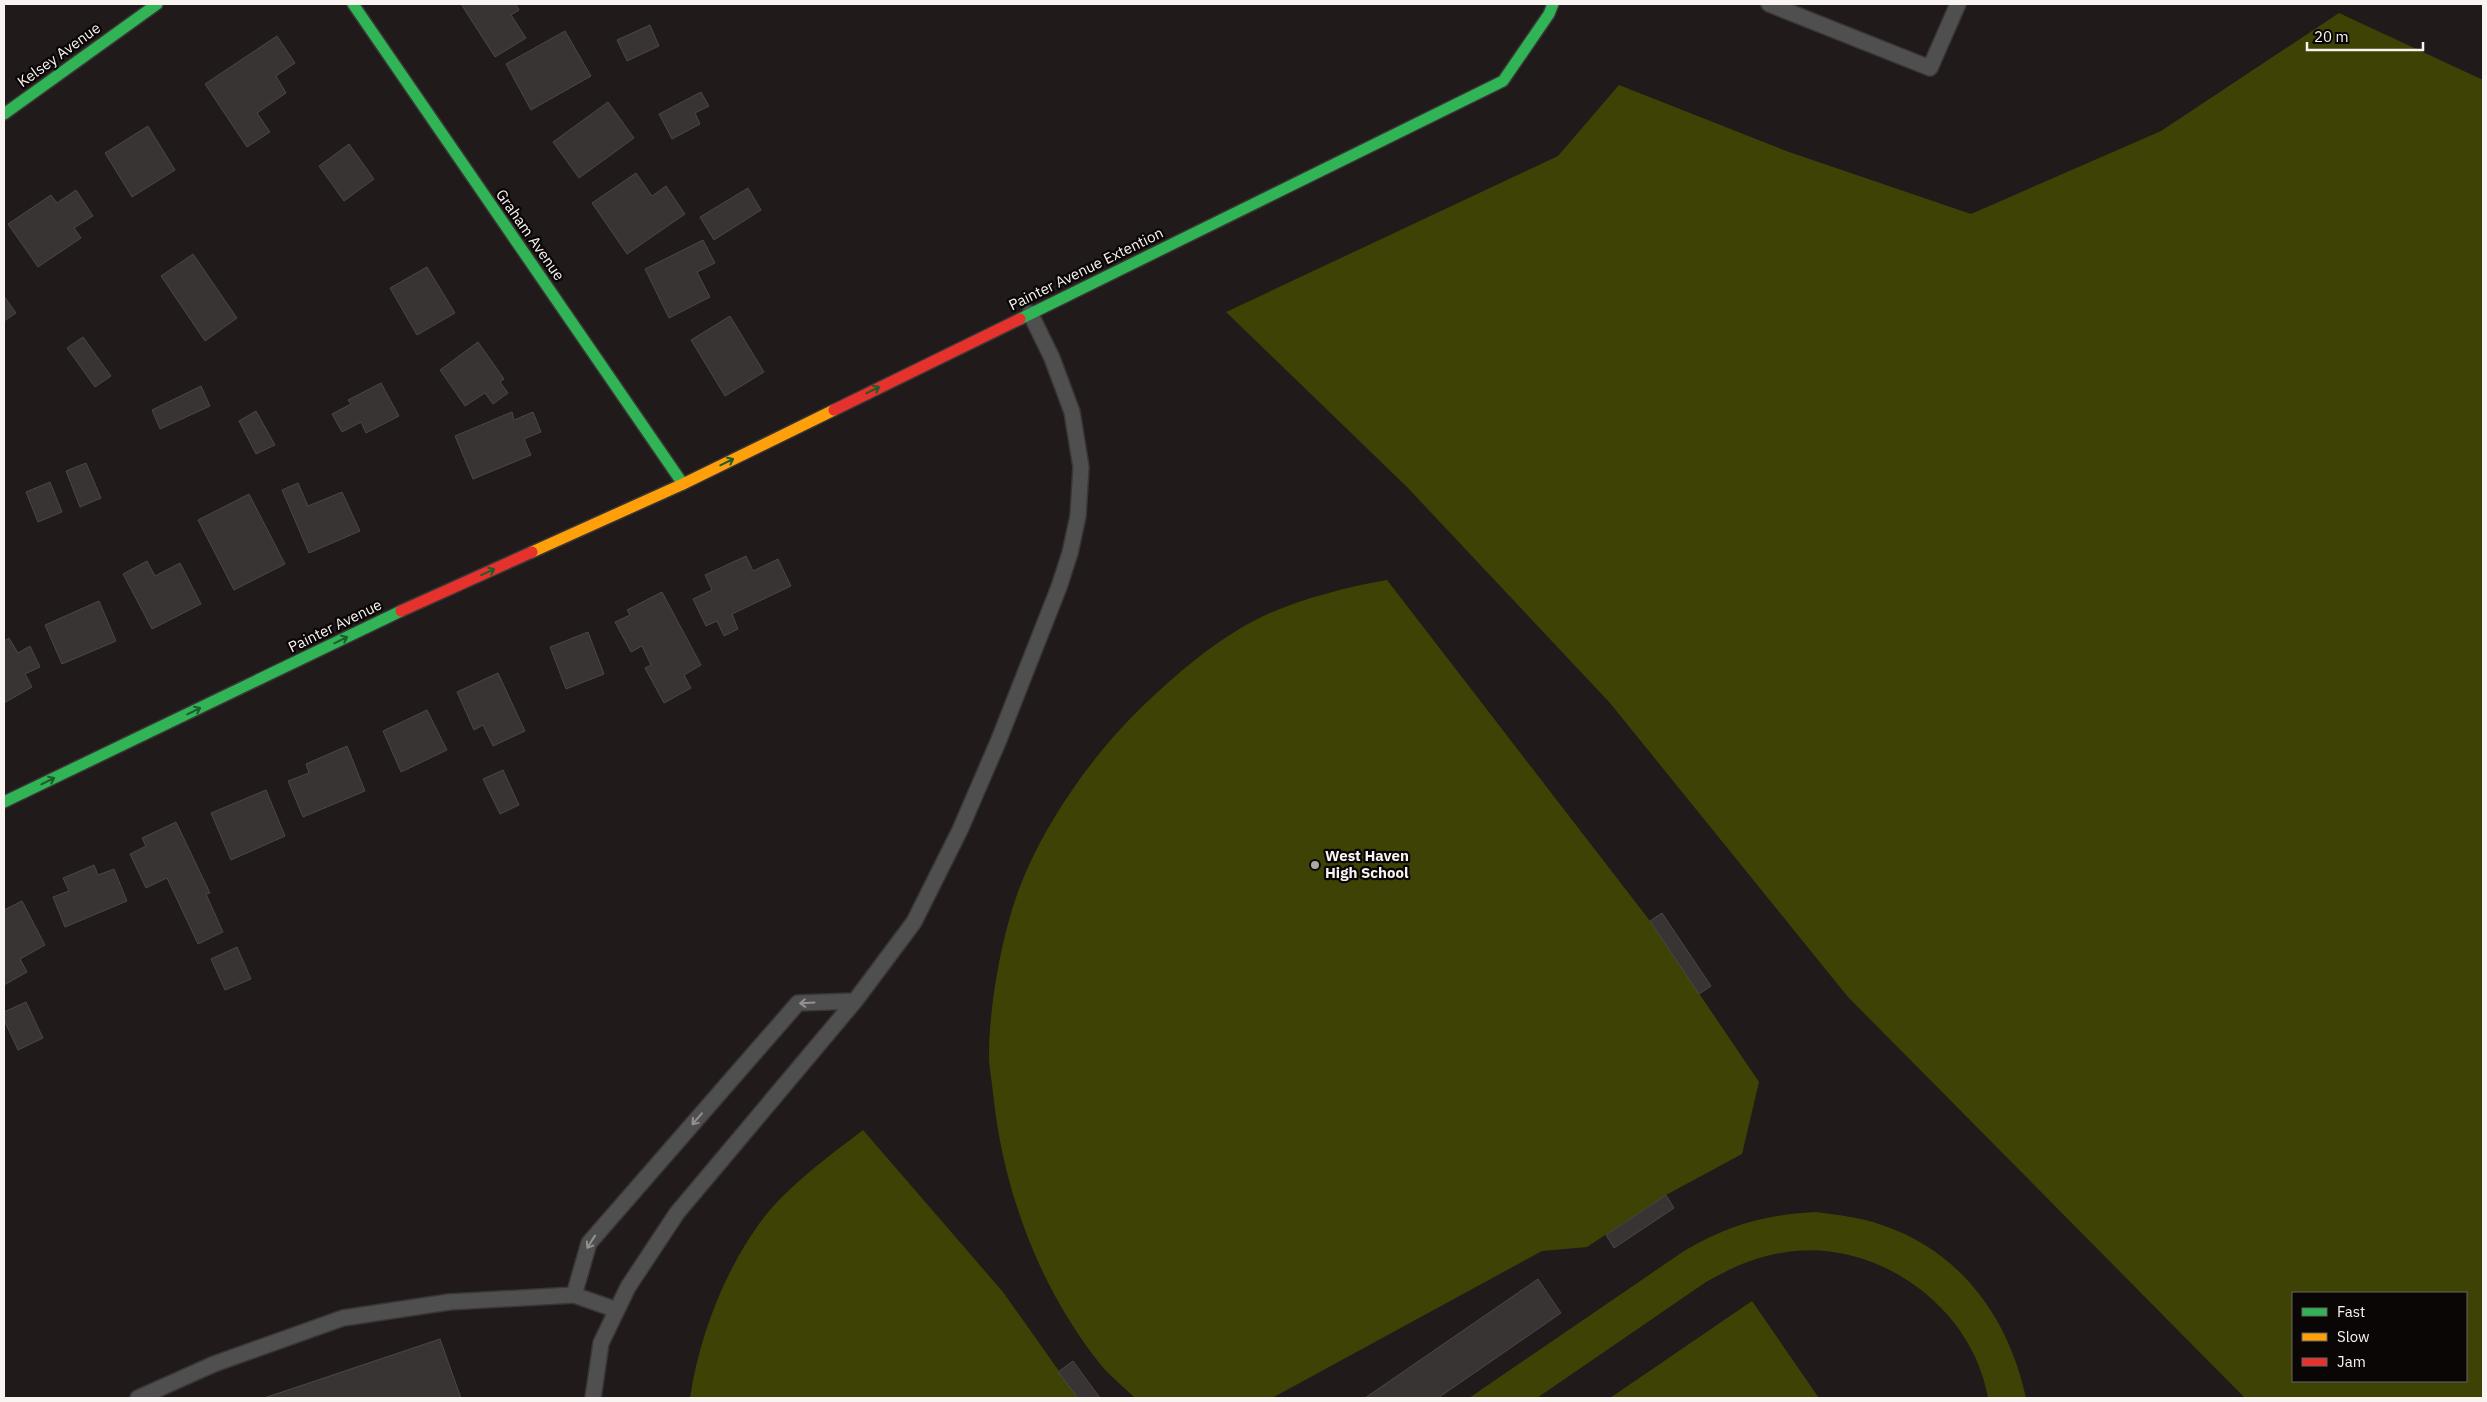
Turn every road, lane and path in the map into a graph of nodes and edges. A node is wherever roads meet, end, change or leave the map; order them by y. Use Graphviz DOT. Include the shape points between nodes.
graph roads {
  1 [pos="157,4"];
  2 [pos="352,4"];
  3 [pos="1553,4"];
  4 [pos="1769,4"];
  5 [pos="1958,4"];
  6 [pos="4,114"];
  7 [pos="1030,313"];
  8 [pos="684,484"];
  9 [pos="4,802"];
  10 [pos="855,1001"];
  11 [pos="574,1295"];
  12 [pos="617,1310"];
  13 [pos="138,1398"];
  14 [pos="593,1398"];
  1 -- 6 [label="street, Kelsey Avenue"];
  2 -- 8 [label="street, Graham Avenue"];
  3 -- 7 [label="street, Painter Avenue Extention" via="1502,81"];
  4 -- 5 [label="lane" via="1930,68"];
  8 -- 7 [label="street, Painter Avenue Extention, one-way"];
  7 -- 10 [label="lane" via="1052,358 1072,412 1077,440 1081,467 1078,516 1070,554 998,742 960,830 914,922"];
  9 -- 8 [label="street, Painter Avenue, one-way" via="395,614"];
  10 -- 11 [label="lane, one-way" via="798,1003 589,1244"];
  10 -- 12 [label="lane" via="677,1213 628,1287"];
  11 -- 12 [label="lane"];
  11 -- 13 [label="lane" via="449,1302 344,1318 214,1364"];
  12 -- 14 [label="lane" via="601,1343"];
}
